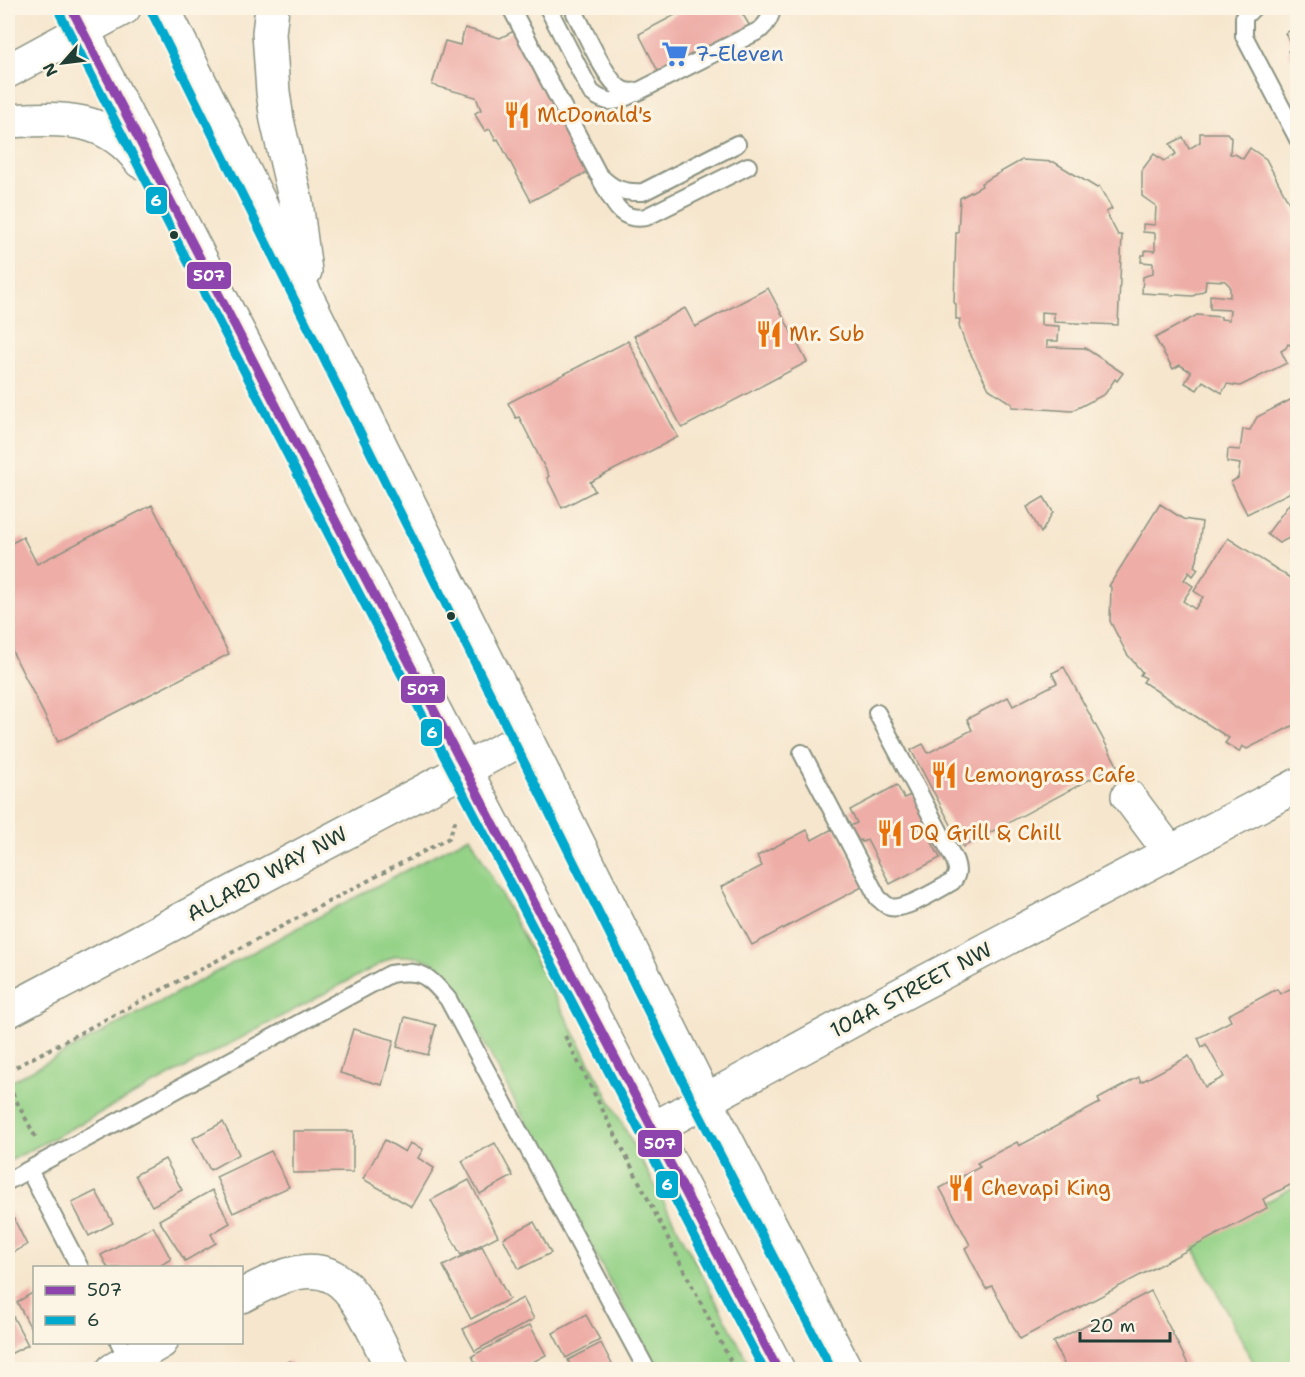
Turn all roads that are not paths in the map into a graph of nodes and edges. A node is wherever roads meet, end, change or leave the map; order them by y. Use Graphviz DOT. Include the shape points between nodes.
graph roads {
  1 [pos="124,8"];
  2 [pos="163,8"];
  3 [pos="272,8"];
  4 [pos="511,8"];
  5 [pos="548,8"];
  6 [pos="772,8"];
  7 [pos="1253,8"];
  8 [pos="575,13"];
  9 [pos="76,18"];
  10 [pos="8,70"];
  11 [pos="639,91"];
  12 [pos="8,121"];
  13 [pos="1298,139"];
  14 [pos="737,144"];
  15 [pos="748,166"];
  16 [pos="598,174"];
  17 [pos="177,210"];
  18 [pos="308,297"];
  19 [pos="877,713"];
  20 [pos="526,737"];
  21 [pos="802,753"];
  22 [pos="465,769"];
  23 [pos="1298,784"];
  24 [pos="1128,796"];
  25 [pos="1170,852"];
  26 [pos="8,1011"];
  27 [pos="706,1101"];
  28 [pos="653,1129"];
  29 [pos="29,1170"];
  30 [pos="8,1181"];
  31 [pos="79,1266"];
  32 [pos="243,1295"];
  33 [pos="157,1344"];
  34 [pos="124,1361"];
  35 [pos="393,1370"];
  36 [pos="647,1370"];
  37 [pos="778,1370"];
  38 [pos="846,1370"];
  1 -- 9 [label="main road"];
  2 -- 18 [label="main road"];
  3 -- 18 [label="main road" via="269,33 277,120 296,202"];
  4 -- 16 [label="lane"];
  5 -- 11 [label="lane" via="591,92 609,102"];
  6 -- 11 [label="lane" via="767,24 760,30"];
  7 -- 13 [label="lane" via="1244,17 1244,36"];
  8 -- 11 [label="lane" via="614,83 622,90"];
  9 -- 10 [label="main road"];
  9 -- 17 [label="main road"];
  12 -- 17 [label="main road" via="63,118 114,135 132,148"];
  14 -- 16 [label="lane" via="643,192 621,190"];
  15 -- 16 [label="lane" via="638,219 621,213"];
  17 -- 22 [label="main road"];
  18 -- 20 [label="main road"];
  19 -- 21 [label="lane" via="955,861 957,877 952,882 907,905 887,906 878,898"];
  20 -- 22 [label="main road, ALLARD WAY NW"];
  20 -- 27 [label="main road"];
  22 -- 26 [label="main road, ALLARD WAY NW"];
  22 -- 28 [label="main road"];
  23 -- 25 [label="main road, 104A STREET NW"];
  24 -- 25 [label="main road"];
  25 -- 27 [label="main road, 104A STREET NW"];
  27 -- 28 [label="main road, 104A STREET NW"];
  27 -- 38 [label="main road"];
  28 -- 37 [label="main road"];
  29 -- 30 [label="lane"];
  29 -- 31 [label="lane"];
  29 -- 36 [label="lane" via="390,974 410,971 431,979 448,999"];
  32 -- 35 [label="main road" via="289,1273 323,1273 338,1279 359,1303"];
  33 -- 34 [label="main road"];
}
